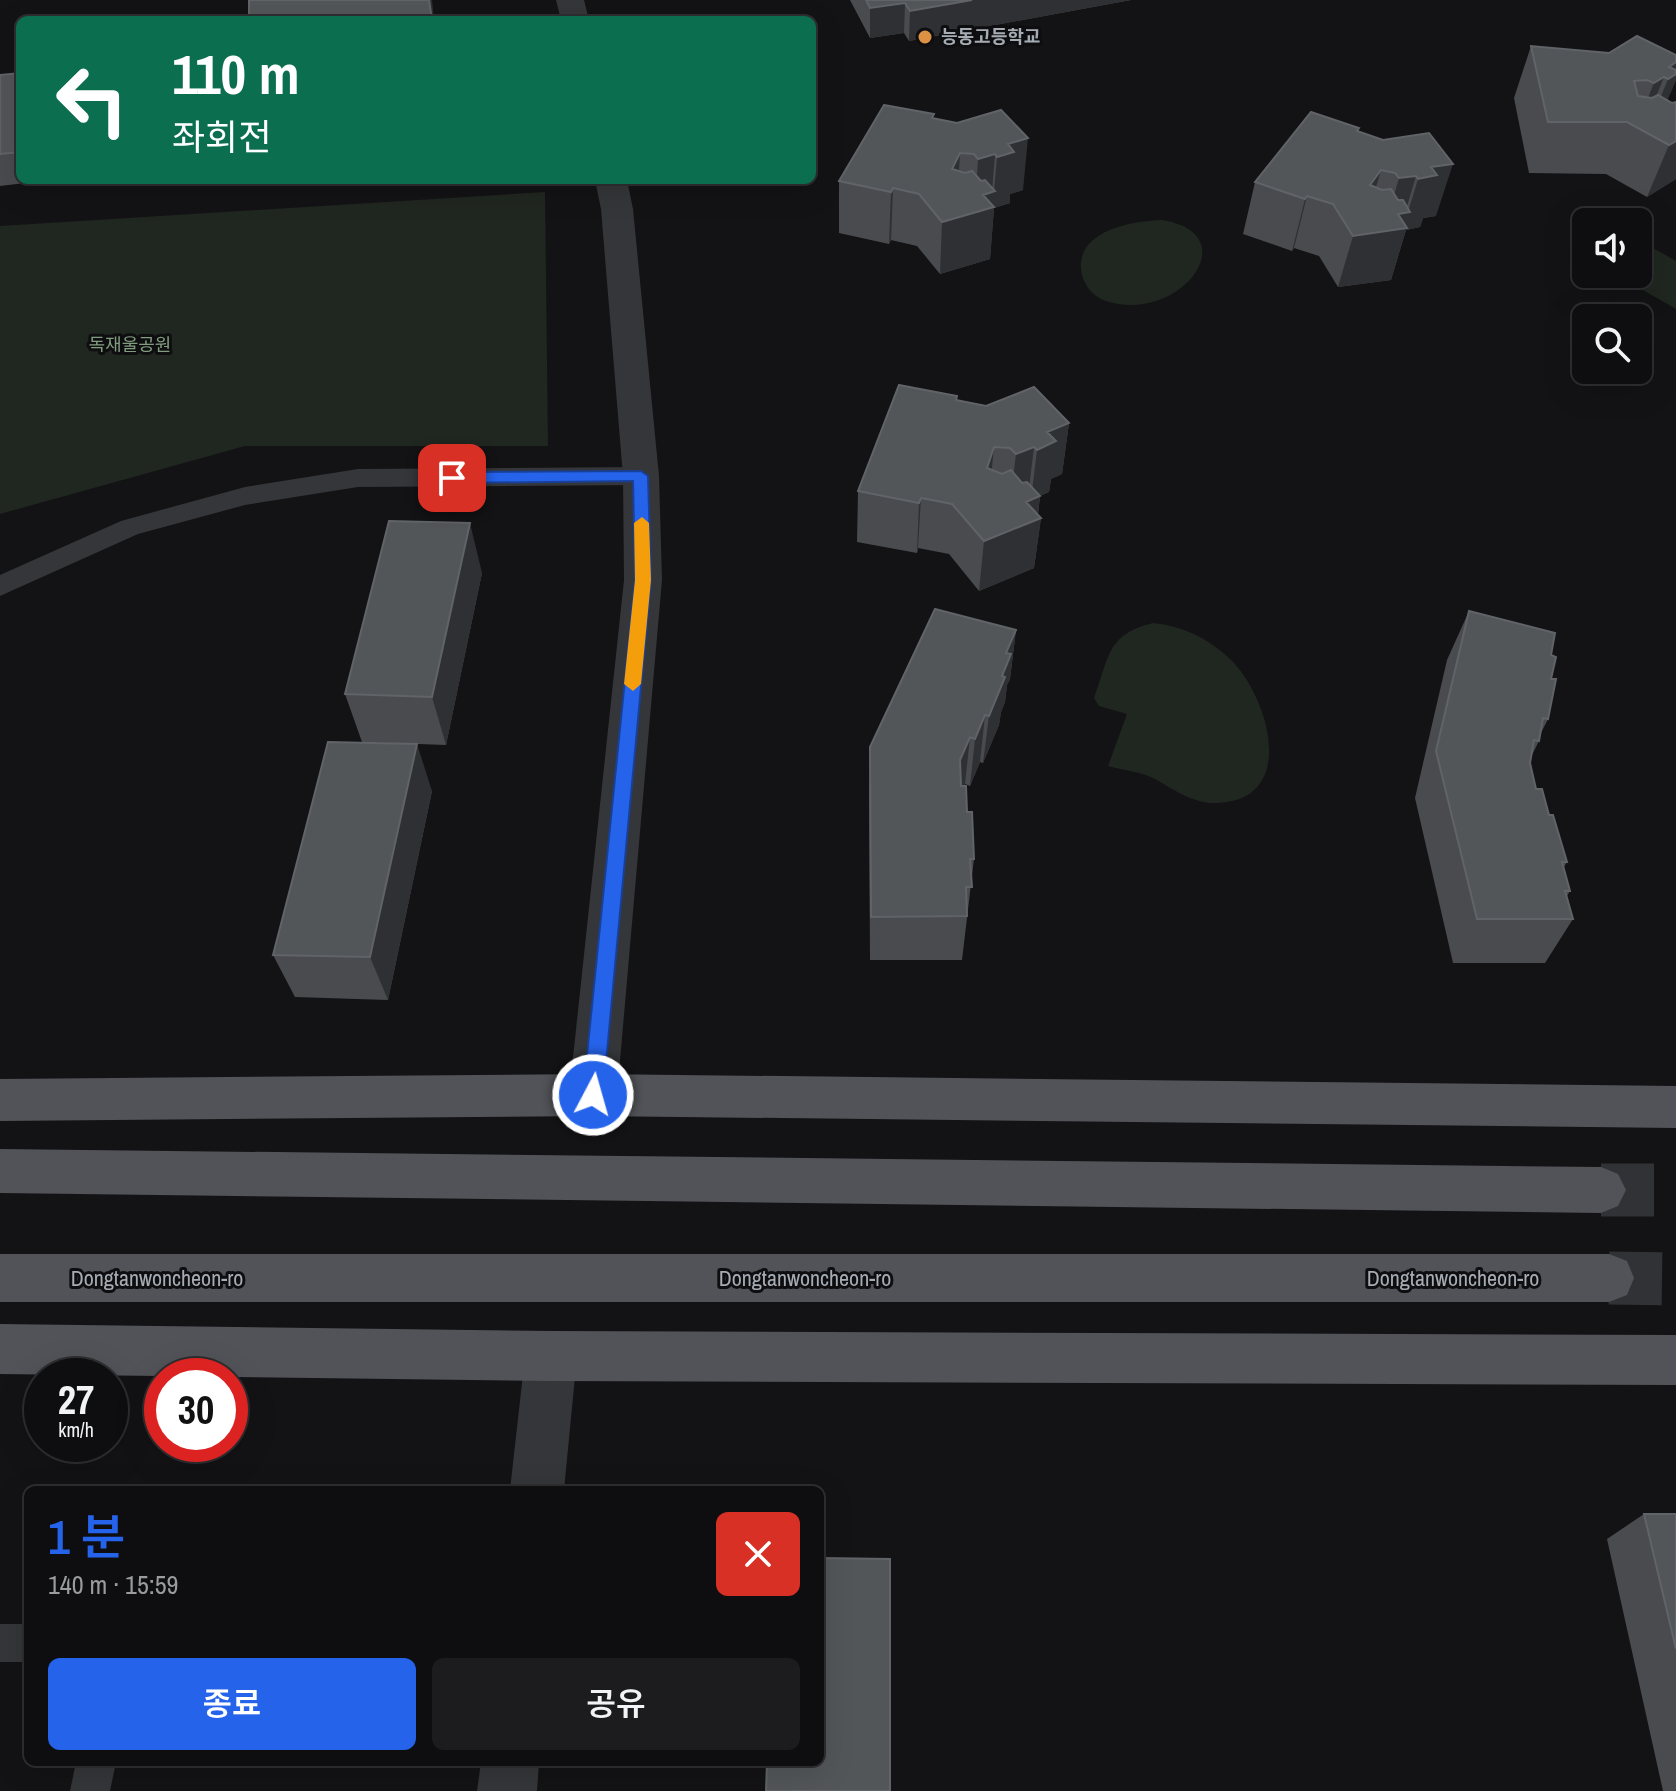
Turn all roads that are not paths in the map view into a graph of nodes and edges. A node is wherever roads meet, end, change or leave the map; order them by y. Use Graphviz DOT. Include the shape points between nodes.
graph roads {
  1 [pos="612,184"];
  2 [pos="641,476"];
  3 [pos="0,586"];
  4 [pos="593,1095"];
  5 [pos="0,1100"];
  6 [pos="1676,1107"];
  7 [pos="0,1171"];
  8 [pos="1601,1190"];
  9 [pos="0,1278"];
  10 [pos="1609,1278"];
  11 [pos="0,1349"];
  12 [pos="551,1356"];
  13 [pos="1676,1360"];
  14 [pos="537,1486"];
  15 [pos="0,1643"];
  16 [pos="24,1643"];
  17 [pos="95,1766"];
  18 [pos="510,1766"];
  19 [pos="90,1791"];
  20 [pos="507,1791"];
  1 -- 2 [label="street"];
  2 -- 3 [label="lane" via="358,478 245,496 130,527"];
  2 -- 4 [label="street" via="643,580"];
  4 -- 5 [label="main road"];
  4 -- 6 [label="main road"];
  7 -- 8 [label="main road"];
  9 -- 10 [label="main road, Dongtanwoncheon-ro"];
  11 -- 12 [label="main road"];
  12 -- 13 [label="main road"];
  12 -- 14 [label="street"];
  15 -- 16 [label="lane"];
  17 -- 19 [label="lane"];
  18 -- 20 [label="street"];
}
